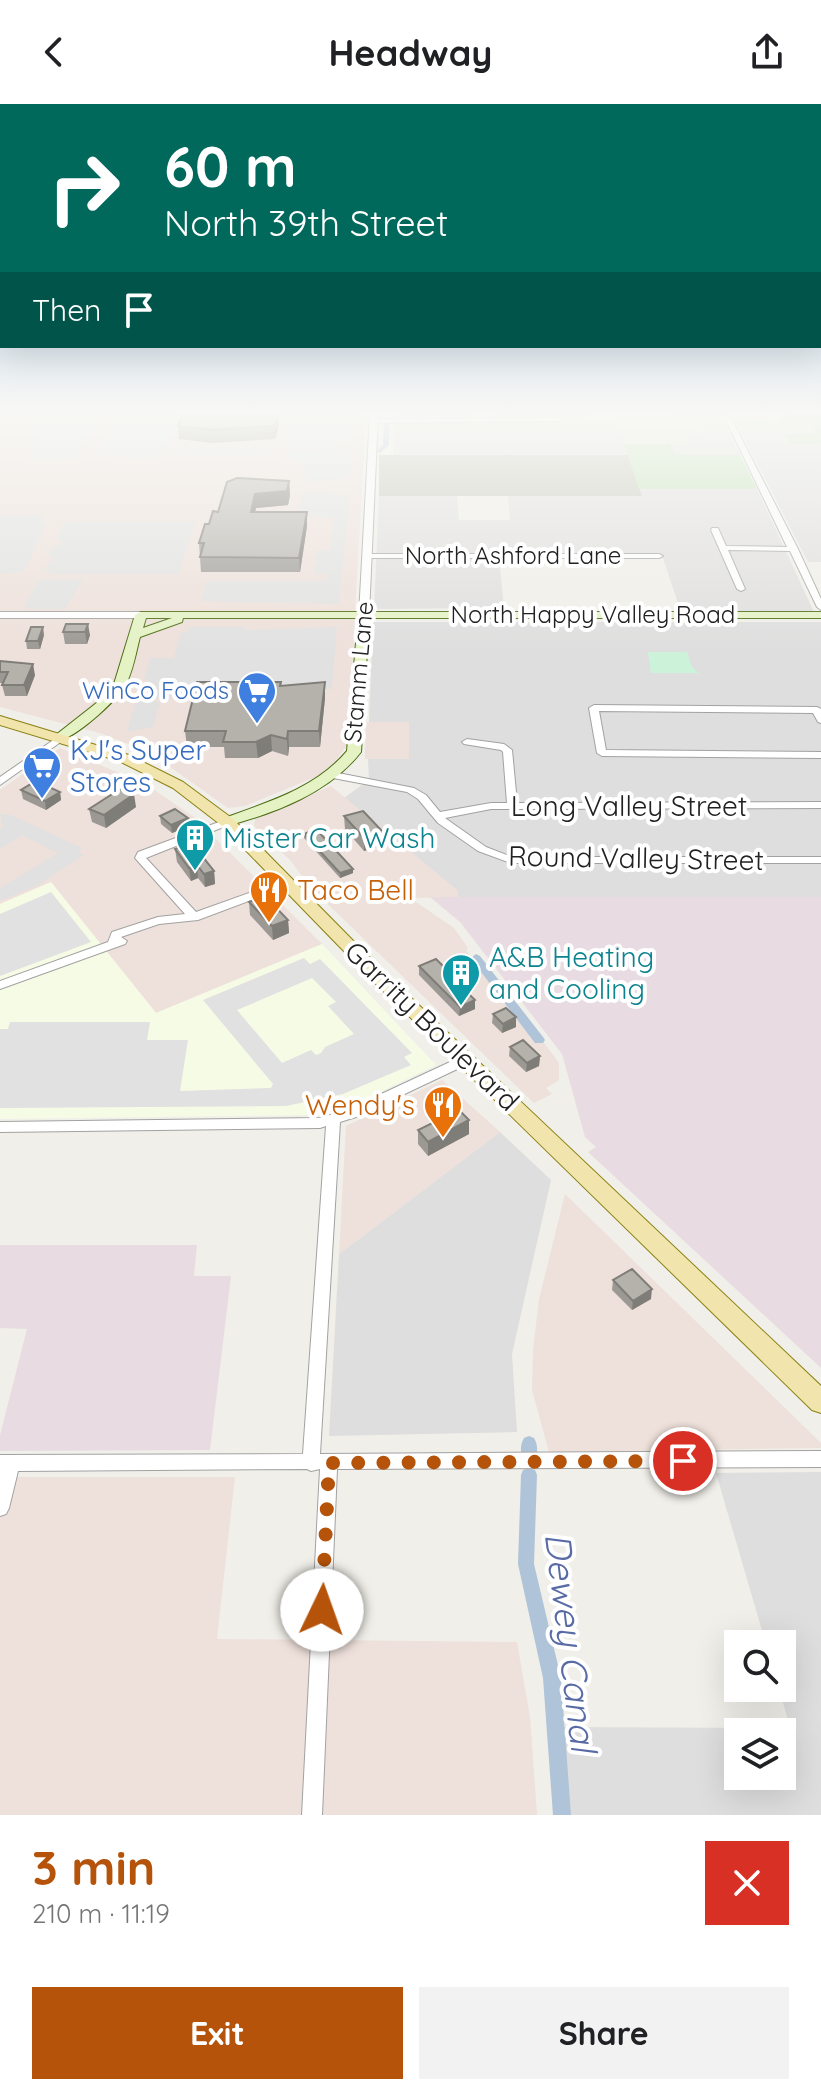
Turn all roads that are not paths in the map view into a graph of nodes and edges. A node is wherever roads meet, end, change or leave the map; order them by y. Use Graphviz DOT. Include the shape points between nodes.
graph roads {
  1 [pos="371,494"];
  2 [pos="766,494"];
  3 [pos="715,530"];
  4 [pos="723,548"];
  5 [pos="794,549"];
  6 [pos="368,556"];
  7 [pos="659,556"];
  8 [pos="741,589"];
  9 [pos="821,607"];
  10 [pos="0,615"];
  11 [pos="141,615"];
  12 [pos="364,615"];
  13 [pos="821,615"];
  14 [pos="184,619"];
  15 [pos="135,635"];
  16 [pos="819,715"];
  17 [pos="0,720"];
  18 [pos="62,737"];
  19 [pos="467,742"];
  20 [pos="821,755"];
  21 [pos="333,775"];
  22 [pos="0,782"];
  23 [pos="821,805"];
  24 [pos="512,806"];
  25 [pos="438,816"];
  26 [pos="227,822"];
  27 [pos="821,860"];
  28 [pos="287,883"];
  29 [pos="194,917"];
  30 [pos="0,985"];
  31 [pos="465,1060"];
  32 [pos="333,1121"];
  33 [pos="0,1127"];
  34 [pos="821,1402"];
  35 [pos="821,1459"];
  36 [pos="6,1463"];
  37 [pos="320,1463"];
  38 [pos="0,1508"];
  39 [pos="312,1815"];
  1 -- 6 [label="street, Stamm Lane"];
  2 -- 5 [label="street"];
  3 -- 4 [label="street"];
  4 -- 5 [label="street"];
  4 -- 8 [label="street"];
  5 -- 9 [label="street"];
  6 -- 7 [label="street, North Ashford Lane"];
  6 -- 12 [label="street, Stamm Lane"];
  10 -- 11 [label="street, North Happy Valley Road"];
  11 -- 12 [label="main road, North Happy Valley Road"];
  11 -- 14 [label="main road, North Happy Valley Road"];
  11 -- 15 [label="main road"];
  12 -- 13 [label="main road, North Happy Valley Road"];
  12 -- 14 [label="main road, North Happy Valley Road"];
  12 -- 21 [label="main road, Stamm Lane" via="354,752"];
  14 -- 15 [label="main road"];
  15 -- 18 [label="main road" via="120,685"];
  16 -- 20 [label="street" via="594,708 602,753"];
  17 -- 18 [label="main road, Garrity Boulevard"];
  18 -- 22 [label="street"];
  18 -- 26 [label="main road, Garrity Boulevard" via="151,770"];
  19 -- 24 [label="street" via="508,752"];
  21 -- 25 [label="street, Round Valley Street" via="410,790"];
  21 -- 26 [label="main road, Stamm Lane"];
  23 -- 24 [label="street, Long Valley Street"];
  24 -- 25 [label="street, Long Valley Street"];
  25 -- 27 [label="street, Round Valley Street" via="482,849 511,860"];
  26 -- 28 [label="main road, Garrity Boulevard"];
  26 -- 29 [label="street, Stamm Lane" via="140,858"];
  28 -- 29 [label="street"];
  28 -- 31 [label="main road, Garrity Boulevard"];
  29 -- 30 [label="street" via="168,921"];
  31 -- 32 [label="street"];
  31 -- 34 [label="main road, Garrity Boulevard"];
  32 -- 33 [label="street"];
  32 -- 37 [label="street"];
  35 -- 37 [label="street"];
  36 -- 37 [label="street"];
  36 -- 38 [label="street"];
  37 -- 39 [label="street"];
}
